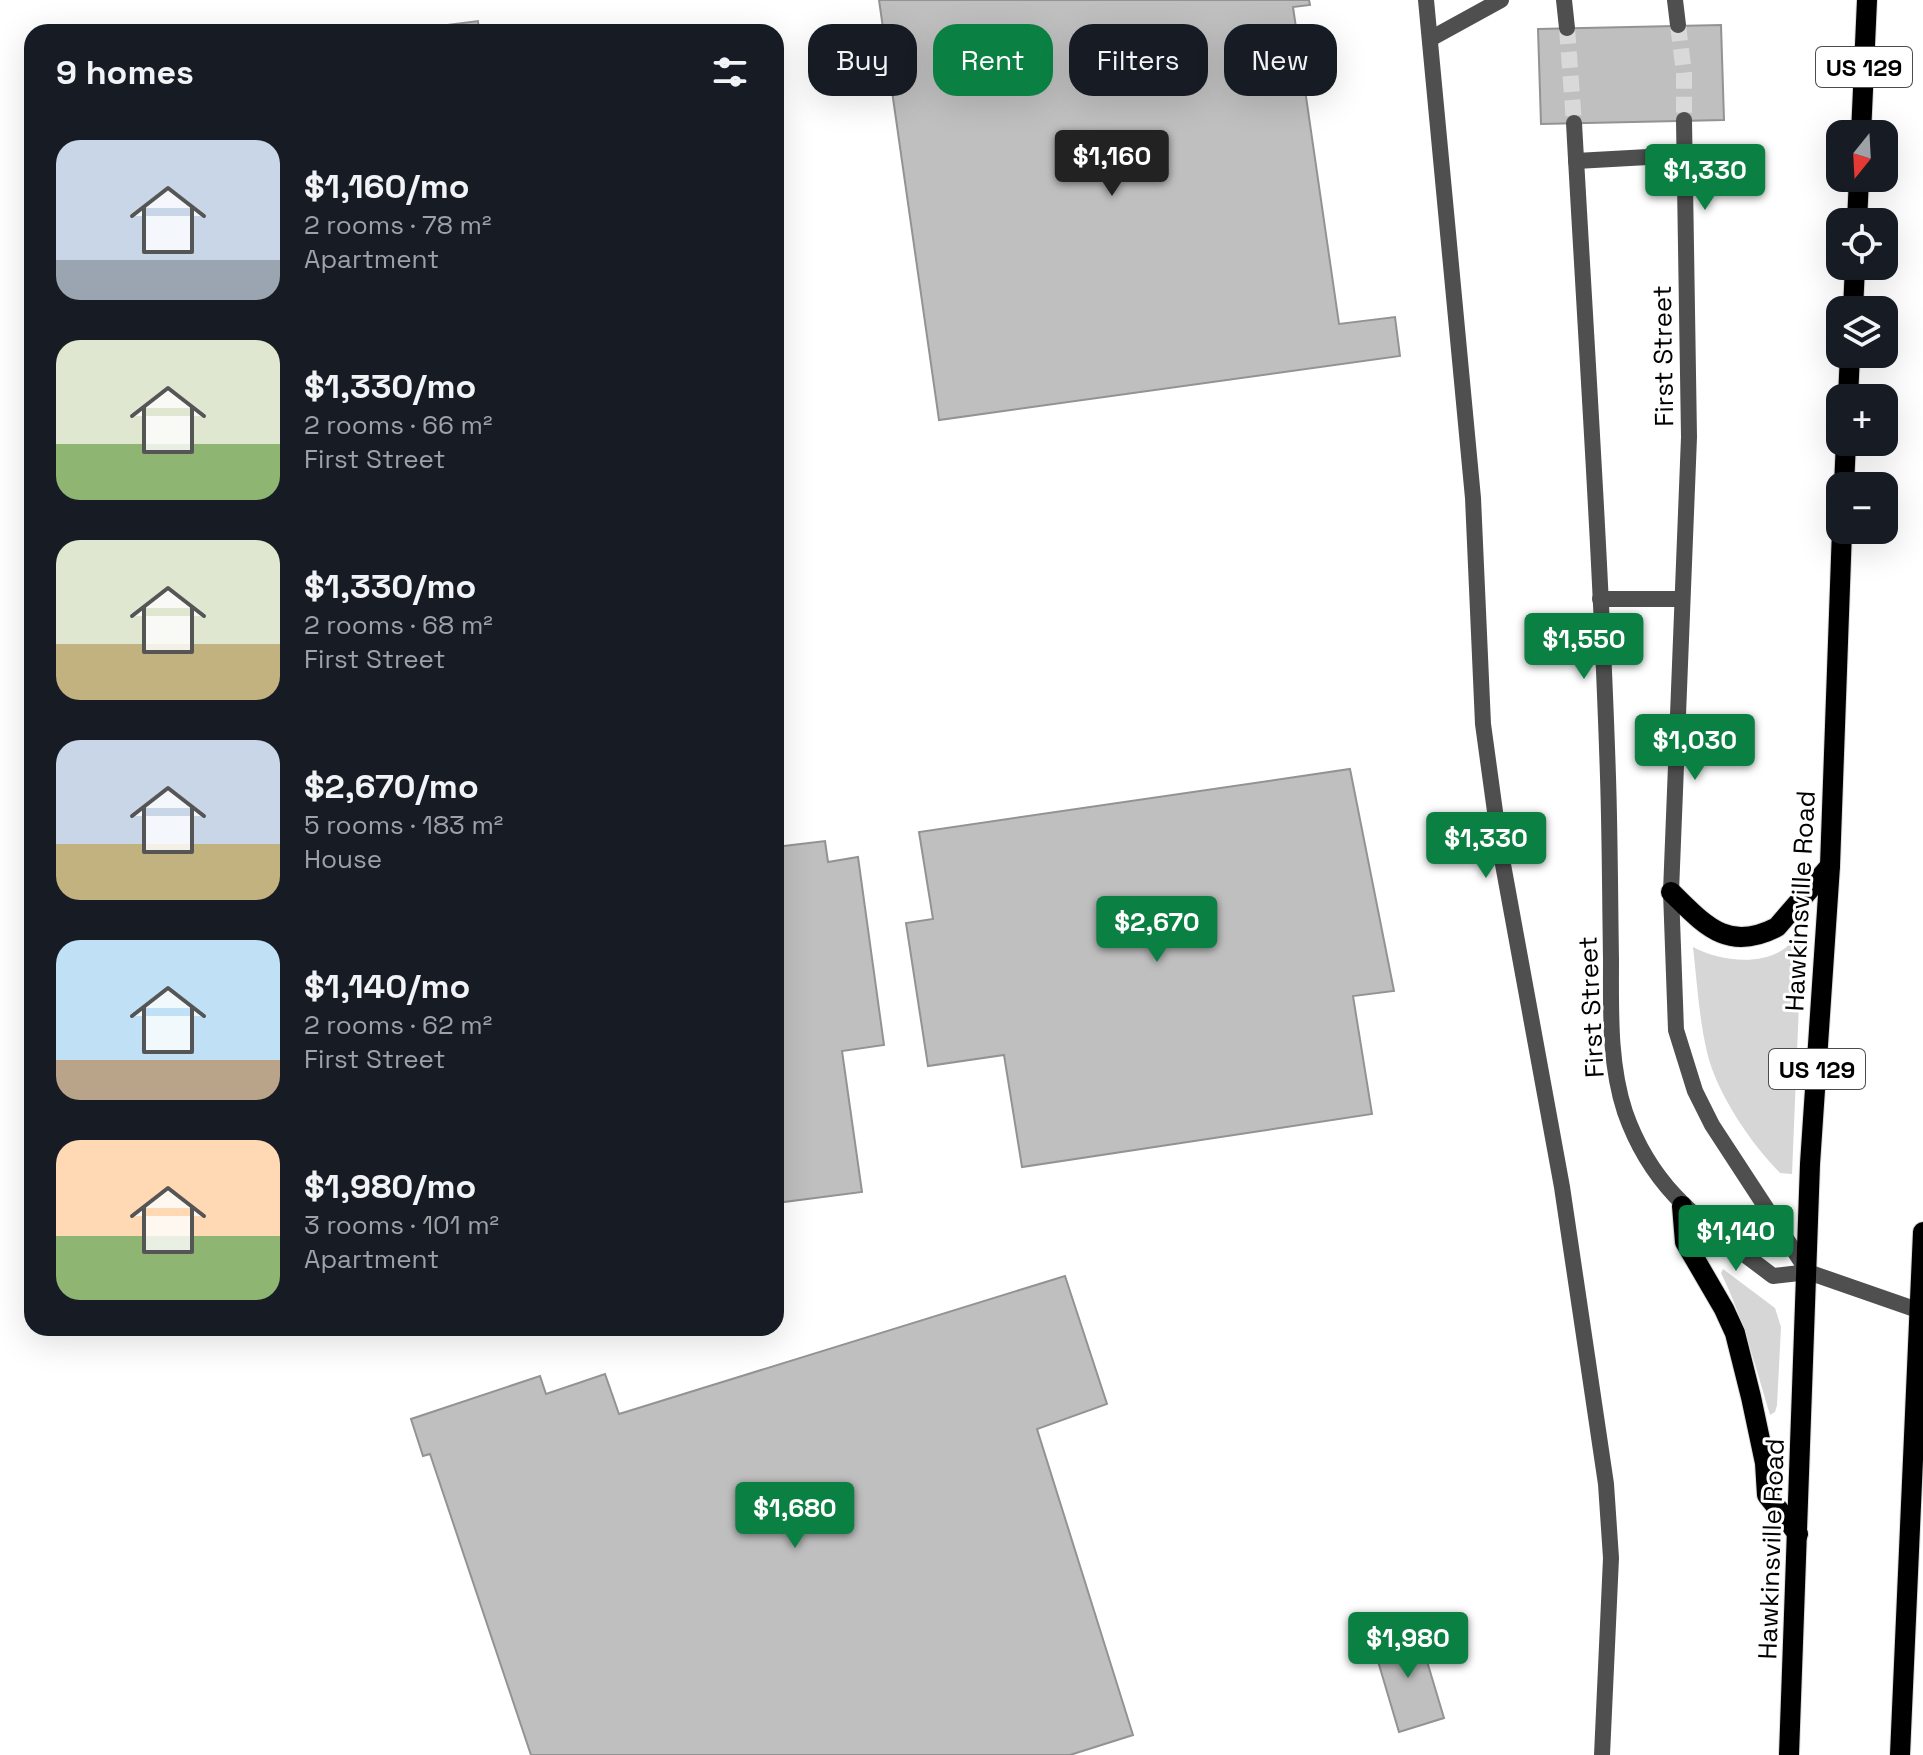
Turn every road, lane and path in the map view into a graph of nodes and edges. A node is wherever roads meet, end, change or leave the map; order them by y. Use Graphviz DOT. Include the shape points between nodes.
graph roads {
  1 [pos="1426,0"];
  2 [pos="1501,0"];
  3 [pos="1564,0"];
  4 [pos="1675,0"];
  5 [pos="1867,0"];
  6 [pos="1678,25"];
  7 [pos="1567,28"];
  8 [pos="1430,39"];
  9 [pos="1684,120"];
  10 [pos="1862,120"];
  11 [pos="1574,123"];
  12 [pos="1684,155"];
  13 [pos="1576,161"];
  14 [pos="1842,544"];
  15 [pos="1600,599"];
  16 [pos="1682,599"];
  17 [pos="1830,866"];
  18 [pos="1671,892"];
  19 [pos="1682,1206"];
  20 [pos="1923,1232"];
  21 [pos="1808,1272"];
  22 [pos="1921,1312"];
  23 [pos="1798,1534"];
  24 [pos="1602,1755"];
  25 [pos="1789,1755"];
  26 [pos="1900,1755"];
  1 -- 8 [label="street"];
  2 -- 8 [label="street"];
  3 -- 7 [label="street"];
  4 -- 6 [label="street"];
  5 -- 10 [label="main road, US 129"];
  8 -- 24 [label="street" via="1473,498 1483,724 1500,848 1562,1187 1606,1484 1611,1558"];
  9 -- 12 [label="street, First Street"];
  11 -- 13 [label="street, First Street"];
  12 -- 13 [label="street"];
  12 -- 16 [label="street, First Street" via="1689,437"];
  13 -- 15 [label="street, First Street"];
  14 -- 17 [label="main road, Hawkinsville Road / US 129"];
  15 -- 16 [label="street"];
  15 -- 19 [label="street, First Street" via="1614,1062 1624,1110 1642,1153"];
  16 -- 18 [label="street, First Street"];
  17 -- 18 [label="main road" via="1777,927 1749,936 1729,936 1708,927"];
  17 -- 21 [label="main road, Hawkinsville Road / US 129"];
  18 -- 21 [label="street, First Street" via="1676,1030 1695,1091"];
  19 -- 21 [label="street, First Street" via="1773,1276"];
  19 -- 23 [label="main road" via="1685,1242 1735,1333 1767,1495"];
  20 -- 22 [label="main road"];
  21 -- 22 [label="street"];
  21 -- 23 [label="main road, Hawkinsville Road / US 129"];
  22 -- 26 [label="main road"];
  23 -- 25 [label="main road, Hawkinsville Road / US 129"];
}
